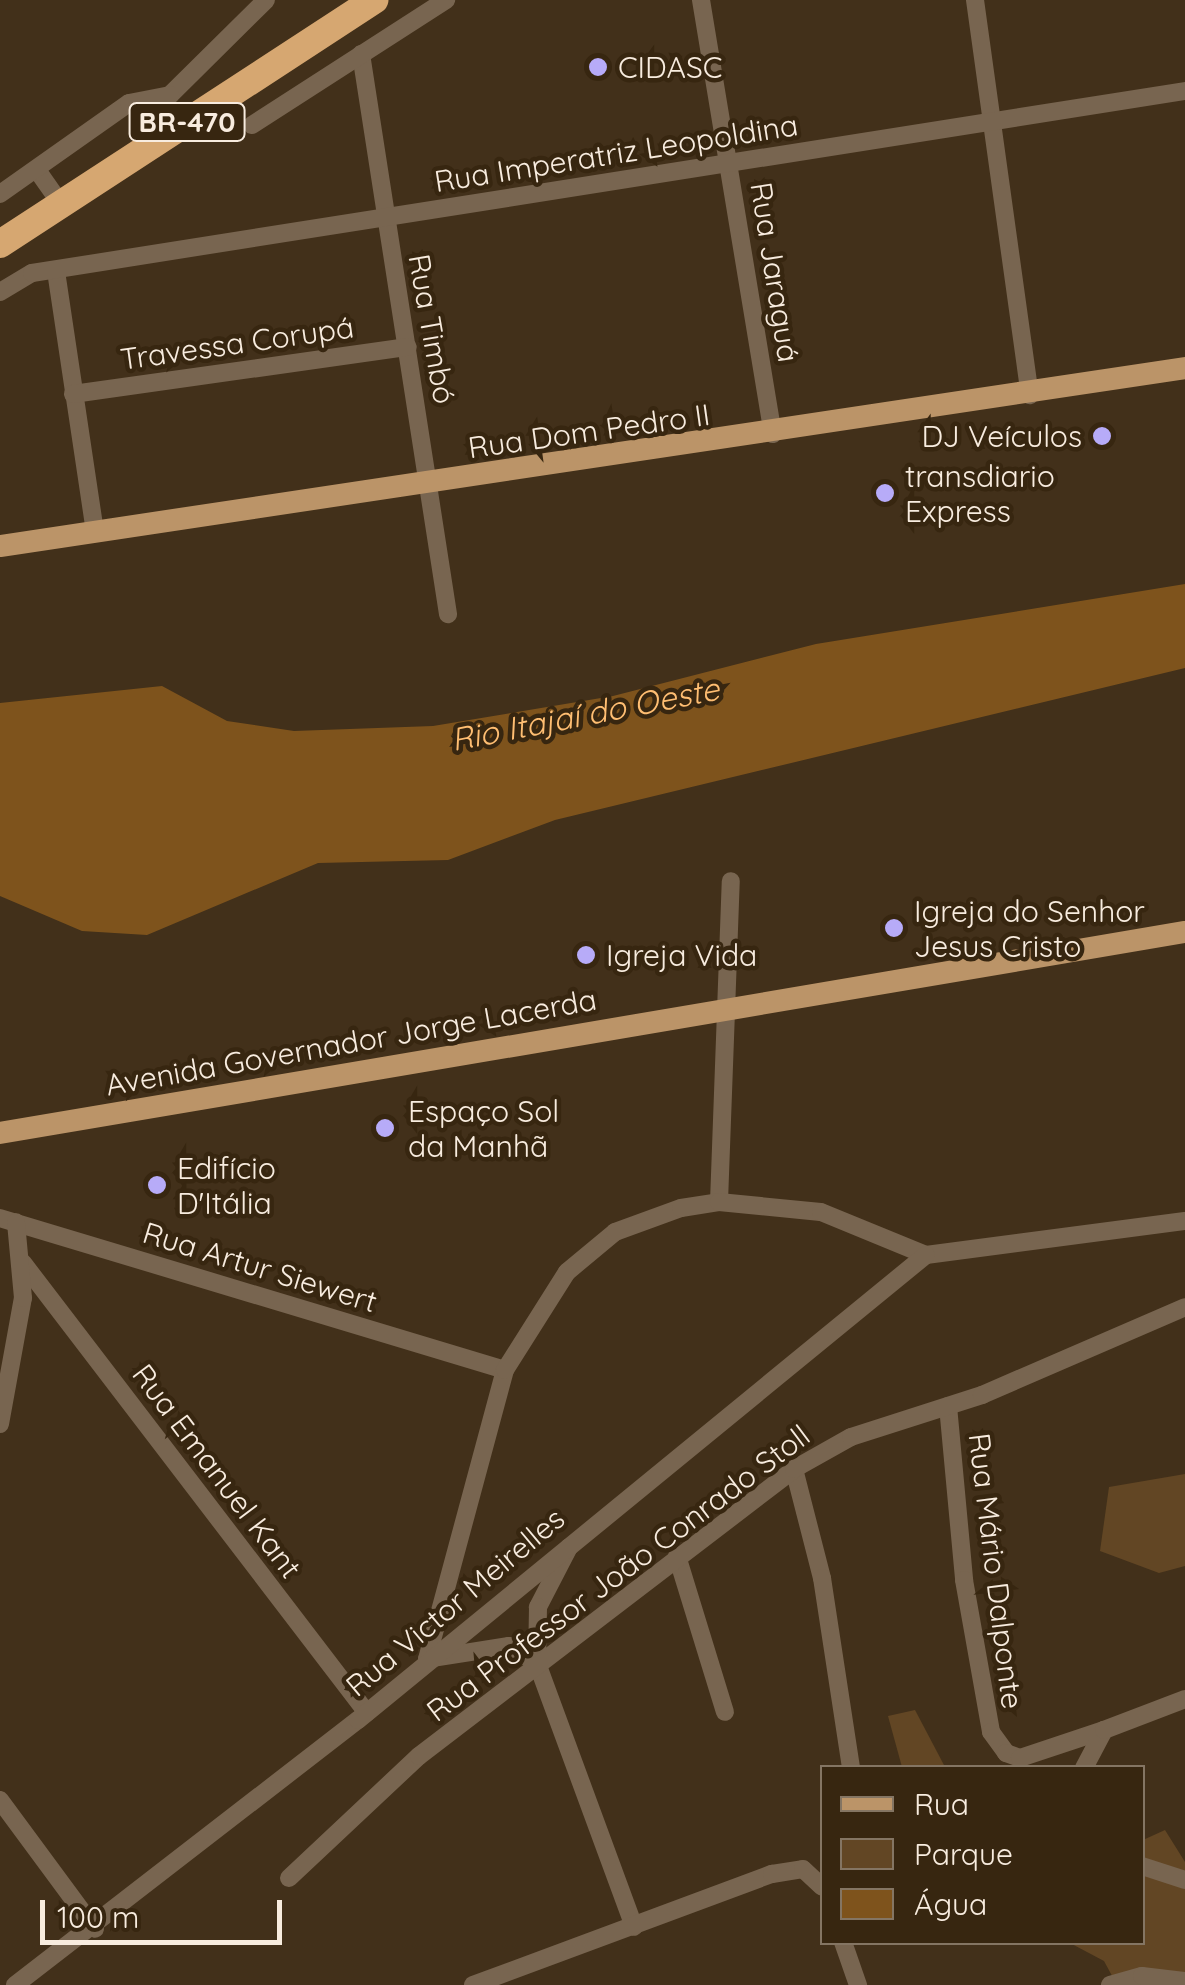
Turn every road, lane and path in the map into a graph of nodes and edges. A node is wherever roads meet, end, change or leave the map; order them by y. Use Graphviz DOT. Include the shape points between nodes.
graph roads {
  1 [pos="266,0"];
  2 [pos="374,0"];
  3 [pos="446,0"];
  4 [pos="701,0"];
  5 [pos="975,0"];
  6 [pos="361,54"];
  7 [pos="1185,91"];
  8 [pos="170,95"];
  9 [pos="193,118"];
  10 [pos="992,120"];
  11 [pos="252,125"];
  12 [pos="730,166"];
  13 [pos="37,170"];
  14 [pos="0,194"];
  15 [pos="61,204"];
  16 [pos="384,215"];
  17 [pos="0,244"];
  18 [pos="56,271"];
  19 [pos="0,292"];
  20 [pos="408,347"];
  21 [pos="1185,368"];
  22 [pos="73,394"];
  23 [pos="1030,395"];
  24 [pos="773,434"];
  25 [pos="430,485"];
  26 [pos="95,532"];
  27 [pos="0,546"];
  28 [pos="448,614"];
  29 [pos="730,881"];
  30 [pos="1185,932"];
  31 [pos="724,1008"];
  32 [pos="0,1133"];
  33 [pos="719,1202"];
  34 [pos="8,1220"];
  35 [pos="1185,1222"];
  36 [pos="926,1255"];
  37 [pos="22,1263"];
  38 [pos="1185,1307"];
  39 [pos="505,1370"];
  40 [pos="948,1406"];
  41 [pos="0,1424"];
  42 [pos="794,1469"];
  43 [pos="574,1536"];
  44 [pos="677,1556"];
  45 [pos="535,1627"];
  46 [pos="509,1646"];
  47 [pos="427,1659"];
  48 [pos="538,1663"];
  49 [pos="1185,1699"];
  50 [pos="367,1712"];
  51 [pos="725,1712"];
  52 [pos="1104,1730"];
  53 [pos="1032,1762"];
  54 [pos="851,1765"];
  55 [pos="1086,1765"];
  56 [pos="0,1800"];
  57 [pos="1145,1867"];
  58 [pos="289,1878"];
  59 [pos="1185,1880"];
  60 [pos="820,1885"];
  61 [pos="634,1927"];
  62 [pos="95,1929"];
  63 [pos="843,1945"];
  64 [pos="516,1978"];
  65 [pos="1185,1981"];
  66 [pos="15,1985"];
  67 [pos="473,1985"];
  68 [pos="858,1985"];
  69 [pos="1110,1985"];
  1 -- 8 [label="street"];
  2 -- 9 [label="highway, BR-470"];
  3 -- 6 [label="street"];
  4 -- 12 [label="street, Rua Jaraguá"];
  5 -- 10 [label="street"];
  6 -- 11 [label="street"];
  6 -- 16 [label="street, Rua Timbó"];
  7 -- 10 [label="street, Rua Imperatriz Leopoldina"];
  8 -- 9 [label="street"];
  8 -- 13 [label="street" via="129,104"];
  9 -- 15 [label="highway, BR-470"];
  10 -- 12 [label="street, Rua Imperatriz Leopoldina"];
  10 -- 23 [label="street"];
  12 -- 16 [label="street, Rua Imperatriz Leopoldina"];
  12 -- 24 [label="street, Rua Jaraguá"];
  13 -- 14 [label="street"];
  13 -- 15 [label="street"];
  15 -- 17 [label="highway, BR-470"];
  16 -- 18 [label="street, Rua Imperatriz Leopoldina"];
  16 -- 20 [label="street, Rua Timbó"];
  18 -- 19 [label="street, Rua Imperatriz Leopoldina" via="22,276"];
  18 -- 22 [label="street"];
  20 -- 22 [label="street, Travessa Corupá"];
  20 -- 25 [label="street, Rua Timbó"];
  21 -- 23 [label="main road, Rua Dom Pedro II"];
  22 -- 26 [label="street"];
  23 -- 24 [label="main road, Rua Dom Pedro II"];
  24 -- 25 [label="main road, Rua Dom Pedro II"];
  25 -- 26 [label="main road, Rua Dom Pedro II"];
  25 -- 28 [label="street, Rua Timbó"];
  26 -- 27 [label="main road, Rua Dom Pedro II"];
  29 -- 31 [label="street"];
  30 -- 31 [label="main road, Avenida Governador Jorge Lacerda"];
  31 -- 32 [label="main road, Avenida Governador Jorge Lacerda"];
  31 -- 33 [label="street"];
  33 -- 36 [label="street" via="821,1212"];
  33 -- 39 [label="street" via="648,1218 588,1252 545,1298"];
  34 -- 37 [label="street"];
  34 -- 39 [label="street, Rua Artur Siewert"];
  35 -- 36 [label="street"];
  36 -- 43 [label="street, Rua Victor Meirelles"];
  37 -- 41 [label="street" via="20,1336"];
  37 -- 50 [label="street, Rua Emanuel Kant"];
  38 -- 40 [label="street, Rua Professor João Conrado Stoll"];
  39 -- 47 [label="street"];
  40 -- 42 [label="street, Rua Professor João Conrado Stoll" via="851,1437"];
  40 -- 53 [label="street, Rua Mário Dalponte" via="986,1720 1006,1754"];
  42 -- 44 [label="street, Rua Professor João Conrado Stoll"];
  42 -- 54 [label="street" via="822,1578"];
  43 -- 45 [label="street"];
  43 -- 47 [label="street, Rua Victor Meirelles"];
  44 -- 48 [label="street, Rua Professor João Conrado Stoll"];
  44 -- 51 [label="street"];
  45 -- 46 [label="street"];
  45 -- 48 [label="street"];
  46 -- 47 [label="street"];
  46 -- 48 [label="street"];
  47 -- 50 [label="street, Rua Victor Meirelles"];
  48 -- 58 [label="street, Rua Professor João Conrado Stoll" via="384,1786"];
  48 -- 61 [label="street"];
  49 -- 52 [label="street, Rua Mário Dalponte"];
  50 -- 62 [label="street, Rua Victor Meirelles"];
  52 -- 53 [label="street, Rua Mário Dalponte"];
  52 -- 55 [label="street"];
  56 -- 62 [label="street"];
  57 -- 59 [label="street"];
  60 -- 61 [label="street" via="803,1869 772,1874"];
  61 -- 64 [label="street"];
  62 -- 66 [label="street, Rua Victor Meirelles"];
  63 -- 68 [label="street"];
  64 -- 67 [label="street"];
  65 -- 69 [label="street" via="1142,1976"];
}
